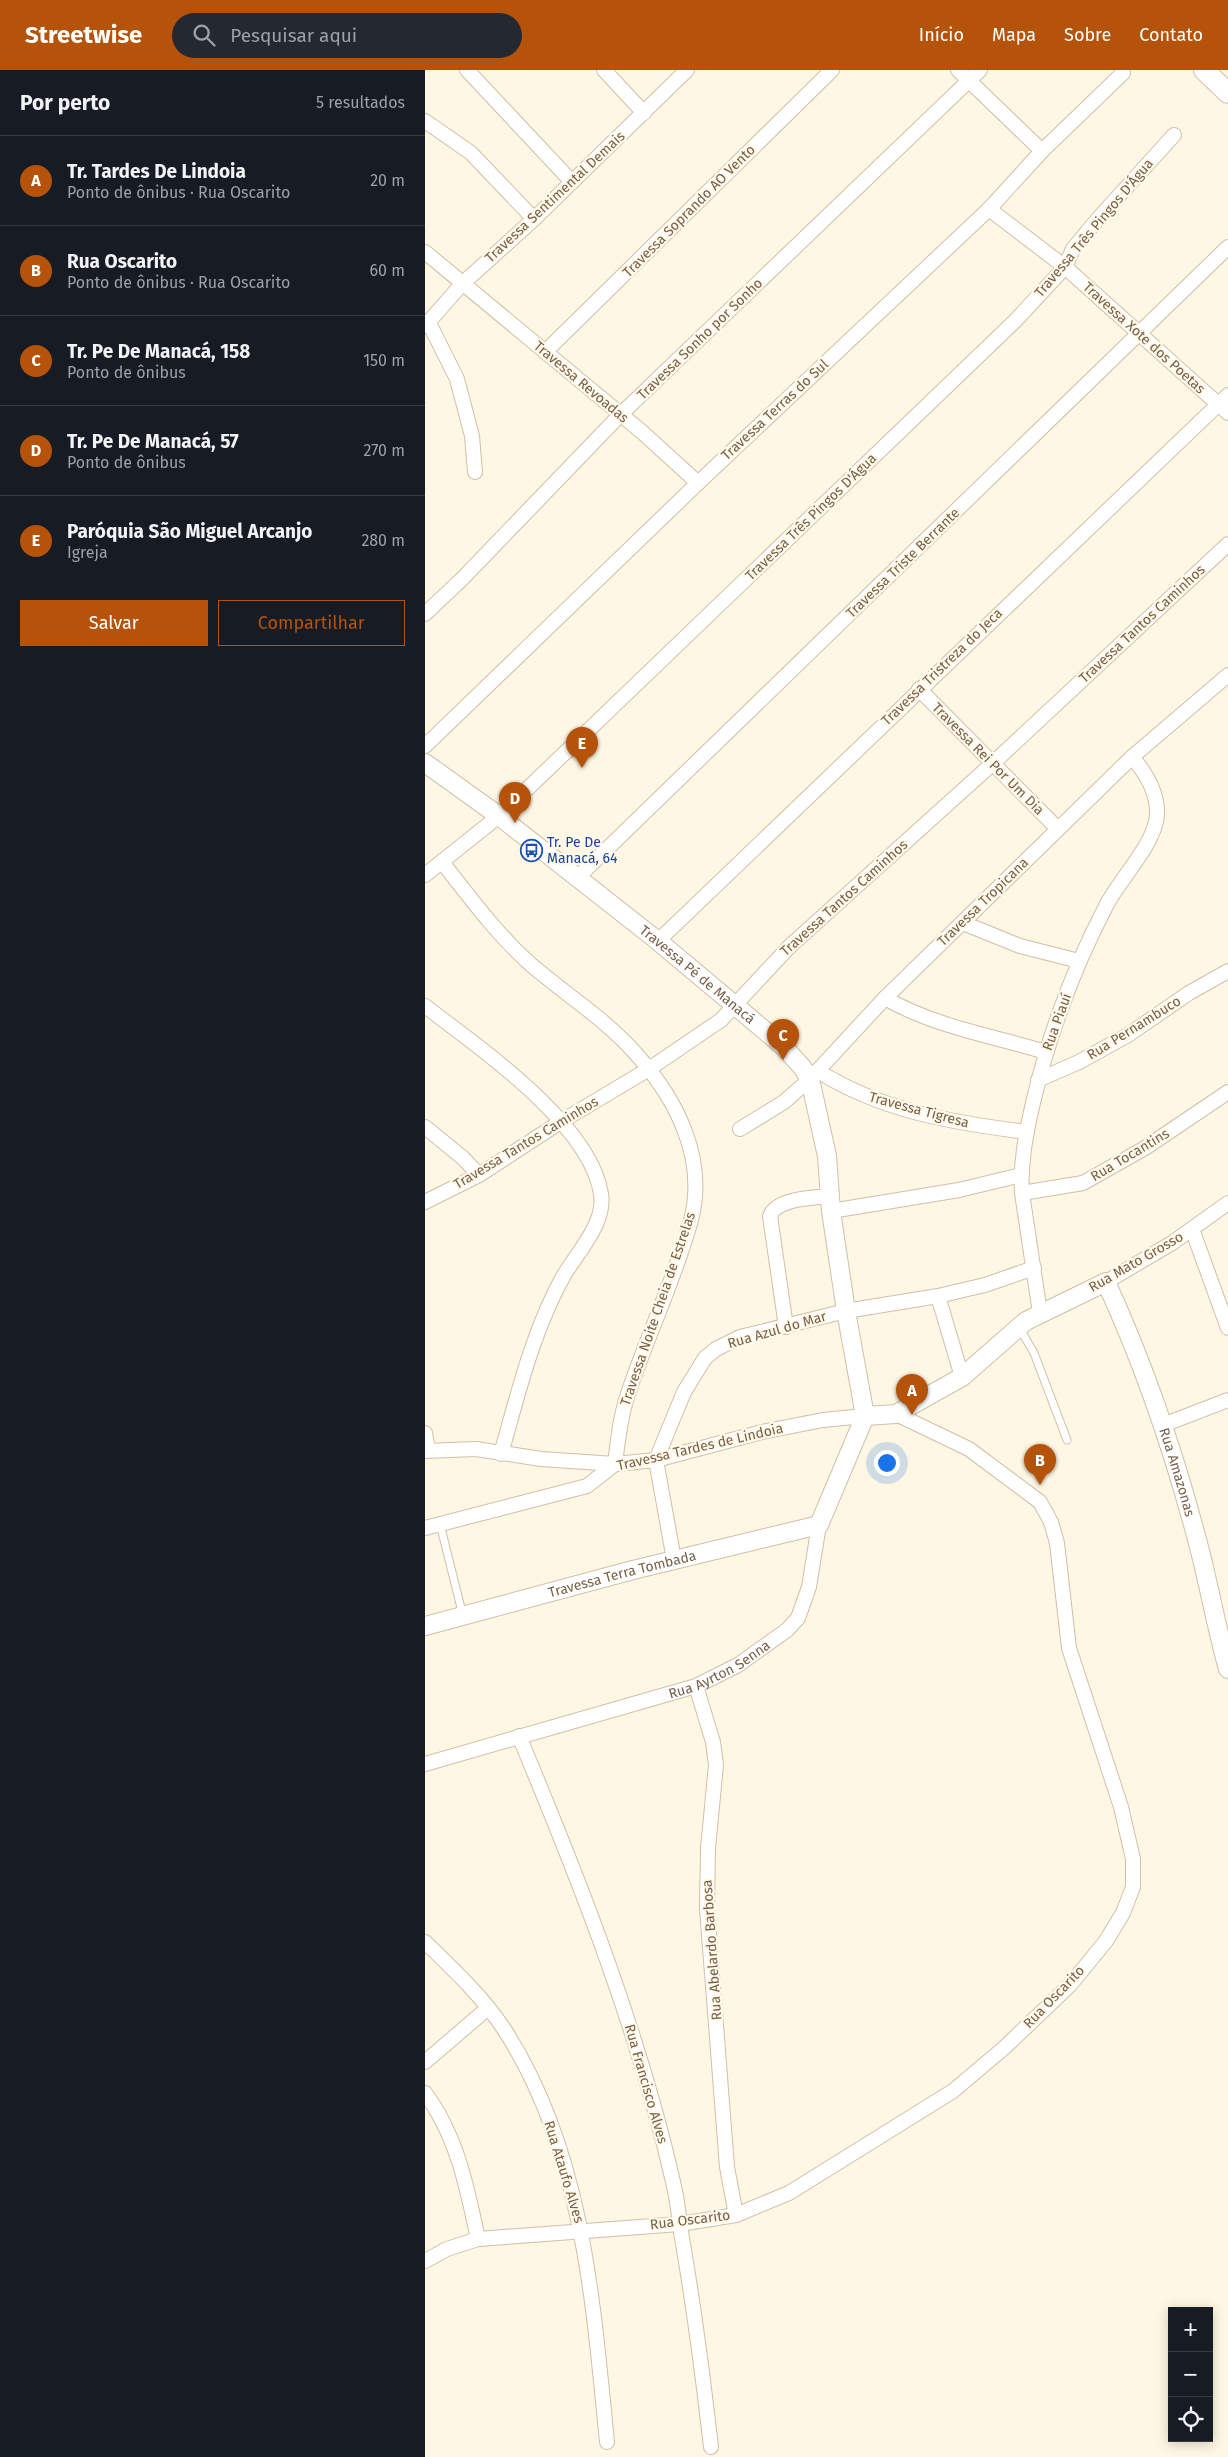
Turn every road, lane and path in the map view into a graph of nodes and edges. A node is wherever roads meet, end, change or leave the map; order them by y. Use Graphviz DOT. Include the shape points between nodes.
graph roads {
  1 [pos="467,70"];
  2 [pos="604,70"];
  3 [pos="687,70"];
  4 [pos="832,70"];
  5 [pos="959,70"];
  6 [pos="980,70"];
  7 [pos="1204,70"];
  8 [pos="1123,73"];
  9 [pos="969,81"];
  10 [pos="1228,93"];
  11 [pos="644,114"];
  12 [pos="425,122"];
  13 [pos="1174,135"];
  14 [pos="1043,151"];
  15 [pos="572,182"];
  16 [pos="989,209"];
  17 [pos="534,219"];
  18 [pos="1228,247"];
  19 [pos="425,252"];
  20 [pos="1065,267"];
  21 [pos="462,284"];
  22 [pos="427,324"];
  23 [pos="1140,335"];
  24 [pos="545,352"];
  25 [pos="1225,404"];
  26 [pos="620,415"];
  27 [pos="475,472"];
  28 [pos="698,483"];
  29 [pos="1228,544"];
  30 [pos="425,614"];
  31 [pos="1228,675"];
  32 [pos="919,689"];
  33 [pos="425,746"];
  34 [pos="1132,757"];
  35 [pos="425,763"];
  36 [pos="992,764"];
  37 [pos="499,816"];
  38 [pos="1058,829"];
  39 [pos="442,862"];
  40 [pos="425,875"];
  41 [pos="577,878"];
  42 [pos="963,923"];
  43 [pos="658,941"];
  44 [pos="1079,962"];
  45 [pos="1228,971"];
  46 [pos="885,998"];
  47 [pos="425,1006"];
  48 [pos="734,1006"];
  49 [pos="1046,1052"];
  50 [pos="649,1069"];
  51 [pos="814,1075"];
  52 [pos="1038,1080"];
  53 [pos="1228,1092"];
  54 [pos="562,1121"];
  55 [pos="425,1127"];
  56 [pos="741,1129"];
  57 [pos="1027,1132"];
  58 [pos="479,1175"];
  59 [pos="1021,1175"];
  60 [pos="1022,1194"];
  61 [pos="425,1202"];
  62 [pos="1228,1202"];
  63 [pos="831,1204"];
  64 [pos="1192,1229"];
  65 [pos="1034,1268"];
  66 [pos="1106,1282"];
  67 [pos="939,1296"];
  68 [pos="846,1311"];
  69 [pos="1040,1312"];
  70 [pos="1019,1326"];
  71 [pos="787,1327"];
  72 [pos="1228,1328"];
  73 [pos="962,1377"];
  74 [pos="1228,1400"];
  75 [pos="896,1414"];
  76 [pos="865,1416"];
  77 [pos="1163,1425"];
  78 [pos="425,1433"];
  79 [pos="1067,1440"];
  80 [pos="426,1450"];
  81 [pos="501,1454"];
  82 [pos="656,1460"];
  83 [pos="615,1464"];
  84 [pos="440,1524"];
  85 [pos="819,1524"];
  86 [pos="425,1528"];
  87 [pos="674,1560"];
  88 [pos="463,1616"];
  89 [pos="425,1626"];
  90 [pos="1228,1669"];
  91 [pos="696,1686"];
  92 [pos="519,1736"];
  93 [pos="425,1764"];
  94 [pos="425,1942"];
  95 [pos="488,2008"];
  96 [pos="425,2062"];
  97 [pos="425,2093"];
  98 [pos="736,2215"];
  99 [pos="680,2224"];
  100 [pos="582,2230"];
  101 [pos="478,2238"];
  102 [pos="425,2261"];
  103 [pos="607,2442"];
  104 [pos="711,2447"];
  1 -- 15 [label="street"];
  2 -- 11 [label="street"];
  3 -- 11 [label="street, Travessa Sentimental Demais"];
  4 -- 24 [label="street, Travessa Soprando AO Vento"];
  5 -- 9 [label="street"];
  6 -- 9 [label="street, Travessa Sonho por Sonho"];
  7 -- 10 [label="main road"];
  8 -- 14 [label="street, Travessa Terras do Sul"];
  9 -- 14 [label="street"];
  9 -- 26 [label="street, Travessa Sonho por Sonho"];
  11 -- 15 [label="street, Travessa Sentimental Demais"];
  12 -- 17 [label="street" via="471,153"];
  13 -- 20 [label="street, Travessa Três Pingos D'Água" via="1073,249"];
  14 -- 16 [label="street, Travessa Terras do Sul"];
  15 -- 17 [label="street, Travessa Sentimental Demais"];
  16 -- 20 [label="street, Travessa Xote dos Poetas"];
  16 -- 28 [label="street, Travessa Terras do Sul"];
  17 -- 21 [label="street, Travessa Sentimental Demais"];
  18 -- 23 [label="street, Travessa Triste Berrante"];
  19 -- 21 [label="street, Travessa Revoadas"];
  20 -- 23 [label="street, Travessa Xote dos Poetas"];
  20 -- 37 [label="street, Travessa Três Pingos D'Água" via="1015,321"];
  21 -- 22 [label="street, Travessa Sentimental Demais"];
  21 -- 24 [label="street, Travessa Revoadas"];
  22 -- 27 [label="street" via="457,379 472,436"];
  23 -- 25 [label="street, Travessa Xote dos Poetas"];
  23 -- 41 [label="street, Travessa Triste Berrante"];
  24 -- 26 [label="street, Travessa Revoadas"];
  25 -- 32 [label="street, Travessa Tristreza do Jeca"];
  26 -- 28 [label="street, Travessa Revoadas"];
  26 -- 30 [label="street, Travessa Sonho por Sonho" via="463,579"];
  28 -- 33 [label="street, Travessa Terras do Sul"];
  29 -- 36 [label="street, Travessa Tantos Caminhos"];
  31 -- 34 [label="street, Travessa Tropicana"];
  32 -- 36 [label="street, Travessa Rei Por Um Dia"];
  32 -- 43 [label="street, Travessa Tristreza do Jeca"];
  34 -- 38 [label="street, Travessa Tropicana"];
  34 -- 44 [label="street, Rua Piauí" via="1147,774 1157,816 1145,846 1108,903"];
  35 -- 37 [label="street, Travessa Pé de Manacá"];
  36 -- 38 [label="street, Travessa Rei Por Um Dia"];
  36 -- 48 [label="street, Travessa Tantos Caminhos" via="789,947"];
  37 -- 39 [label="street, Travessa Três Pingos D'Água"];
  37 -- 41 [label="street, Travessa Pé de Manacá"];
  38 -- 42 [label="street, Travessa Tropicana"];
  39 -- 40 [label="street, Travessa Três Pingos D'Água"];
  39 -- 50 [label="street, Travessa Noite Cheia de Estrelas" via="508,943 625,1043"];
  41 -- 43 [label="street, Travessa Pé de Manacá"];
  42 -- 44 [label="street" via="1020,946"];
  42 -- 46 [label="street, Travessa Tropicana"];
  43 -- 48 [label="street, Travessa Pé de Manacá"];
  44 -- 49 [label="street, Rua Piauí"];
  45 -- 52 [label="street, Rua Pernambuco" via="1128,1035"];
  46 -- 49 [label="street" via="915,1013"];
  46 -- 51 [label="street, Travessa Tropicana"];
  47 -- 54 [label="street" via="535,1094"];
  48 -- 50 [label="street, Travessa Tantos Caminhos" via="707,1032"];
  48 -- 51 [label="street, Travessa Pé de Manacá"];
  49 -- 52 [label="street, Rua Piauí"];
  50 -- 54 [label="street, Travessa Tantos Caminhos"];
  50 -- 83 [label="street, Travessa Noite Cheia de Estrelas" via="685,1128 695,1170 695,1192 691,1219 627,1395"];
  51 -- 56 [label="street, Travessa Tropicana" via="784,1102"];
  51 -- 57 [label="street, Travessa Tigresa" via="928,1116"];
  51 -- 63 [label="street, Travessa Pé de Manacá"];
  52 -- 57 [label="street, Rua Piauí"];
  53 -- 60 [label="street, Rua Tocantins" via="1145,1148 1083,1183"];
  54 -- 58 [label="street, Travessa Tantos Caminhos"];
  54 -- 81 [label="street" via="595,1173 602,1194 600,1210 593,1229 563,1277 544,1317"];
  55 -- 58 [label="street"];
  57 -- 59 [label="street, Rua Piauí"];
  58 -- 61 [label="street, Travessa Tantos Caminhos"];
  59 -- 60 [label="street, Rua Piauí"];
  59 -- 63 [label="street" via="959,1190"];
  60 -- 65 [label="street, Rua Piauí"];
  62 -- 64 [label="street, Rua Mato Grosso"];
  63 -- 68 [label="street, Travessa Pé de Manacá"];
  63 -- 71 [label="street" via="780,1205 772,1210 770,1216"];
  64 -- 66 [label="street, Rua Mato Grosso"];
  64 -- 72 [label="street"];
  65 -- 67 [label="street, Rua Azul do Mar"];
  65 -- 69 [label="street, Rua Piauí"];
  66 -- 69 [label="street, Rua Mato Grosso"];
  66 -- 77 [label="street, Rua Amazonas" via="1145,1371"];
  67 -- 68 [label="street, Rua Azul do Mar"];
  67 -- 73 [label="street"];
  68 -- 71 [label="street, Rua Azul do Mar"];
  68 -- 76 [label="street, Travessa Pé de Manacá"];
  69 -- 70 [label="street, Rua Mato Grosso"];
  70 -- 73 [label="street, Rua Mato Grosso"];
  70 -- 79 [label="lane" via="1044,1375"];
  71 -- 82 [label="street, Rua Azul do Mar" via="728,1342 705,1358 678,1405"];
  73 -- 75 [label="street, Rua Mato Grosso"];
  74 -- 77 [label="street"];
  75 -- 76 [label="street"];
  75 -- 98 [label="street, Rua Oscarito" via="969,1449 1040,1502 1051,1522 1057,1543 1069,1648 1121,1807 1133,1859 1133,1887 1123,1913 1106,1941 1070,1985 953,2091 789,2193"];
  76 -- 82 [label="street, Travessa Tardes de Lindoia" via="761,1432"];
  76 -- 85 [label="street, Rua Ayrton Senna"];
  77 -- 90 [label="street, Rua Amazonas" via="1200,1551"];
  78 -- 80 [label="street"];
  80 -- 81 [label="street" via="476,1449"];
  81 -- 83 [label="street"];
  82 -- 83 [label="street, Travessa Tardes de Lindoia"];
  82 -- 87 [label="street"];
  83 -- 84 [label="street, Travessa Tardes de Lindoia" via="587,1486"];
  84 -- 86 [label="street, Travessa Tardes de Lindoia"];
  84 -- 88 [label="lane"];
  85 -- 87 [label="street, Travessa Terra Tombada"];
  85 -- 91 [label="street, Rua Ayrton Senna" via="809,1587 798,1618 787,1630 738,1665"];
  87 -- 88 [label="street, Travessa Terra Tombada"];
  88 -- 89 [label="street, Travessa Terra Tombada"];
  91 -- 92 [label="street, Rua Ayrton Senna"];
  91 -- 98 [label="street, Rua Abelardo Barbosa" via="713,1742 716,1765 708,1848 707,1909 727,2167"];
  92 -- 93 [label="street, Rua Ayrton Senna"];
  92 -- 99 [label="street, Rua Francisco Alves" via="567,1852 633,2038 674,2187"];
  94 -- 95 [label="street, Rua Ataufo Alves"];
  95 -- 96 [label="street"];
  95 -- 100 [label="street, Rua Ataufo Alves" via="532,2078 571,2186"];
  97 -- 101 [label="street" via="453,2140 463,2169"];
  98 -- 99 [label="street, Rua Oscarito"];
  99 -- 100 [label="street, Rua Oscarito"];
  99 -- 104 [label="street, Rua Francisco Alves"];
  100 -- 101 [label="street, Rua Oscarito"];
  100 -- 103 [label="street, Rua Ataufo Alves"];
  101 -- 102 [label="street, Rua Oscarito" via="447,2248"];
}
